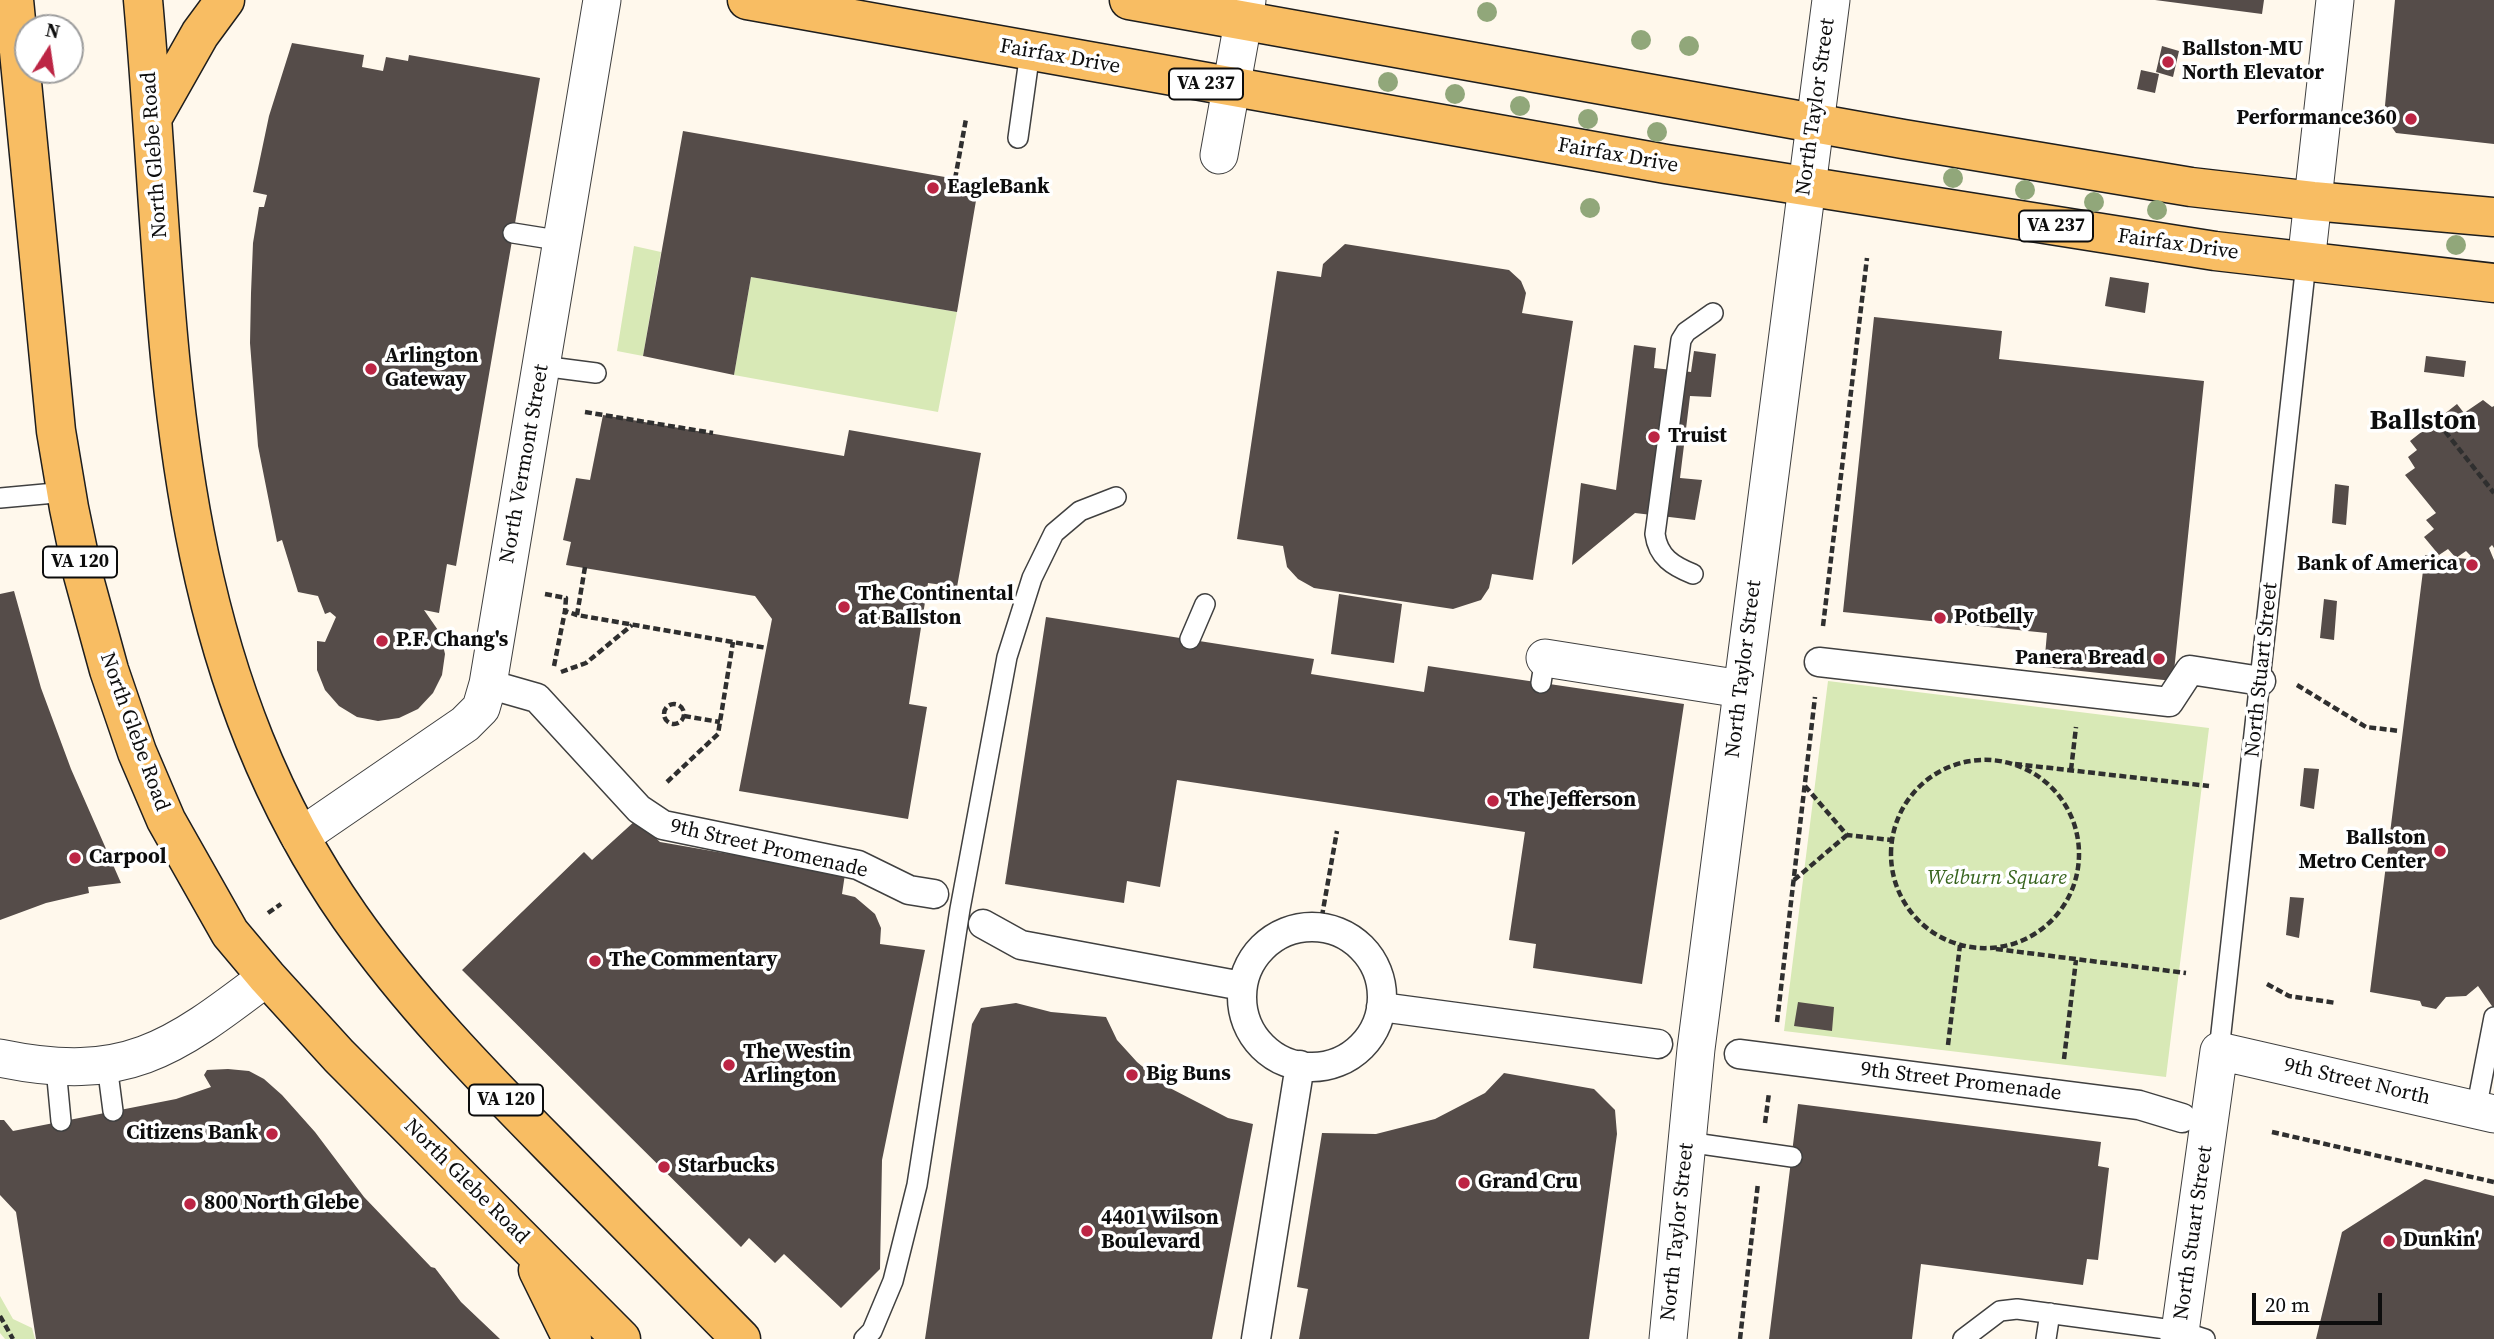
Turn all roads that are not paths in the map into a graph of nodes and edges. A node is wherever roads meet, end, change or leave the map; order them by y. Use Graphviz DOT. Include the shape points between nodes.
graph roads {
  1 [pos="14,0"];
  2 [pos="143,0"];
  3 [pos="225,0"];
  4 [pos="602,0"];
  5 [pos="747,0"];
  6 [pos="1129,0"];
  7 [pos="1831,0"];
  8 [pos="2334,0"];
  9 [pos="1245,11"];
  10 [pos="1030,52"];
  11 [pos="1231,89"];
  12 [pos="153,117"];
  13 [pos="1814,123"];
  14 [pos="1018,138"];
  15 [pos="1219,155"];
  16 [pos="1806,186"];
  17 [pos="2312,201"];
  18 [pos="2494,217"];
  19 [pos="513,233"];
  20 [pos="563,241"];
  21 [pos="2306,263"];
  22 [pos="2494,283"];
  23 [pos="1713,313"];
  24 [pos="542,366"];
  25 [pos="596,373"];
  26 [pos="66,492"];
  27 [pos="1115,496"];
  28 [pos="0,498"];
  29 [pos="1693,574"];
  30 [pos="1205,604"];
  31 [pos="1190,639"];
  32 [pos="1819,662"];
  33 [pos="1543,671"];
  34 [pos="2261,681"];
  35 [pos="488,684"];
  36 [pos="1741,689"];
  37 [pos="300,837"];
  38 [pos="934,894"];
  39 [pos="983,924"];
  40 [pos="267,977"];
  41 [pos="1242,986"];
  42 [pos="1381,1007"];
  43 [pos="2494,1017"];
  44 [pos="1658,1044"];
  45 [pos="2219,1051"];
  46 [pos="1739,1054"];
  47 [pos="0,1058"];
  48 [pos="107,1065"];
  49 [pos="1300,1065"];
  50 [pos="56,1068"];
  51 [pos="113,1111"];
  52 [pos="2485,1112"];
  53 [pos="2182,1118"];
  54 [pos="61,1121"];
  55 [pos="1687,1142"];
  56 [pos="1792,1157"];
  57 [pos="521,1237"];
  58 [pos="2050,1313"];
  59 [pos="2188,1336"];
  60 [pos="572,1339"];
  61 [pos="621,1339"];
  62 [pos="741,1339"];
  63 [pos="864,1339"];
  64 [pos="1256,1339"];
  65 [pos="1668,1339"];
  66 [pos="1963,1339"];
  67 [pos="2046,1339"];
  1 -- 26 [label="main road, North Glebe Road / VA 120"];
  2 -- 12 [label="main road, North Glebe Road / VA 120"];
  3 -- 12 [label="main road"];
  4 -- 20 [label="street, North Vermont Street"];
  5 -- 10 [label="main road, Fairfax Drive / VA 237"];
  6 -- 9 [label="main road"];
  7 -- 13 [label="street, North Taylor Street"];
  8 -- 17 [label="street, North Stuart Street"];
  9 -- 11 [label="street"];
  9 -- 13 [label="main road"];
  10 -- 11 [label="main road, Fairfax Drive / VA 237"];
  10 -- 14 [label="lane"];
  11 -- 15 [label="street"];
  11 -- 16 [label="main road, Fairfax Drive / VA 237"];
  12 -- 37 [label="main road, North Glebe Road / VA 120" via="164,308 196,550 234,686 273,785"];
  13 -- 16 [label="street, North Taylor Street"];
  13 -- 17 [label="main road" via="2191,187"];
  16 -- 21 [label="main road, Fairfax Drive / VA 237"];
  16 -- 36 [label="street, North Taylor Street"];
  17 -- 18 [label="main road"];
  17 -- 21 [label="street, North Stuart Street"];
  19 -- 20 [label="lane"];
  20 -- 24 [label="street, North Vermont Street"];
  21 -- 22 [label="main road, Fairfax Drive / VA 237"];
  21 -- 34 [label="lane, North Stuart Street"];
  23 -- 29 [label="lane" via="1681,340 1655,534 1657,548 1667,560"];
  24 -- 25 [label="lane"];
  24 -- 35 [label="street, North Vermont Street"];
  26 -- 28 [label="lane"];
  26 -- 40 [label="main road, North Glebe Road / VA 120" via="82,575 136,752 166,820 230,933"];
  27 -- 63 [label="lane" via="1080,511 1054,533 1032,578 1007,657 960,909 917,1185 893,1281 872,1331"];
  30 -- 31 [label="lane"];
  32 -- 34 [label="street" via="2169,702 2190,670"];
  33 -- 36 [label="street"];
  34 -- 45 [label="lane, North Stuart Street"];
  35 -- 37 [label="street, North Vermont Street" via="474,718"];
  35 -- 38 [label="street, 9th Street Promenade" via="537,698 639,809 676,829 858,865 909,890"];
  36 -- 55 [label="street, North Taylor Street"];
  37 -- 62 [label="main road, North Glebe Road / VA 120" via="347,912 415,1003"];
  39 -- 41 [label="street" via="1021,945"];
  40 -- 48 [label="street" via="212,1019 153,1054"];
  40 -- 57 [label="main road, North Glebe Road / VA 120" via="339,1056"];
  41 -- 42 [label="street" via="1248,966 1277,936 1297,928 1320,927 1340,932 1373,962 1381,984"];
  41 -- 49 [label="street" via="1242,1007 1259,1043 1275,1056"];
  42 -- 44 [label="street"];
  42 -- 49 [label="street" via="1374,1030 1359,1049 1338,1062"];
  43 -- 52 [label="lane"];
  45 -- 52 [label="street, 9th Street North"];
  45 -- 59 [label="street, North Stuart Street"];
  46 -- 53 [label="street, 9th Street Promenade" via="2139,1104"];
  47 -- 50 [label="street"];
  48 -- 50 [label="street"];
  48 -- 51 [label="lane"];
  49 -- 64 [label="street"];
  50 -- 54 [label="lane"];
  55 -- 56 [label="lane"];
  55 -- 65 [label="street, North Taylor Street"];
  57 -- 60 [label="main road"];
  57 -- 61 [label="main road, North Glebe Road / VA 120"];
  58 -- 59 [label="lane"];
  58 -- 66 [label="lane" via="2000,1311"];
  58 -- 67 [label="lane"];
}
